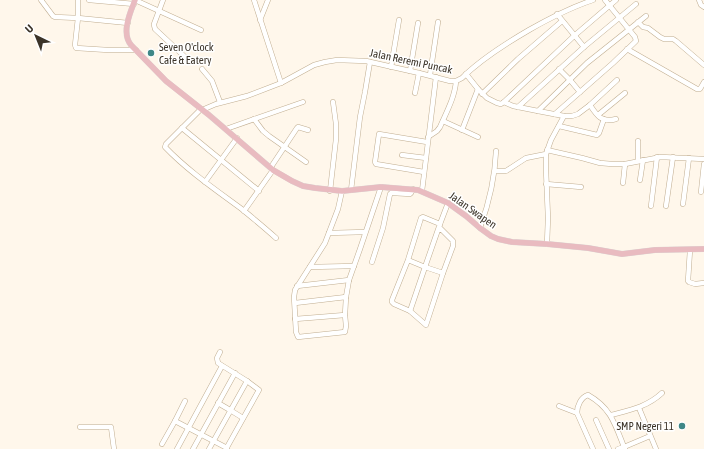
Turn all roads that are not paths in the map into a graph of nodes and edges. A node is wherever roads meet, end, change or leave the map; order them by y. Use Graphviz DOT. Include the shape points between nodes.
graph roads {
  1 [pos="41,0"];
  2 [pos="78,0"];
  3 [pos="88,0"];
  4 [pos="163,0"];
  5 [pos="254,0"];
  6 [pos="268,0"];
  7 [pos="593,0"];
  8 [pos="605,0"];
  9 [pos="616,0"];
  10 [pos="699,0"];
  11 [pos="135,1"];
  12 [pos="582,2"];
  13 [pos="636,4"];
  14 [pos="610,6"];
  15 [pos="704,7"];
  16 [pos="159,12"];
  17 [pos="557,14"];
  18 [pos="646,16"];
  19 [pos="78,18"];
  20 [pos="619,18"];
  21 [pos="260,20"];
  22 [pos="399,20"];
  23 [pos="562,21"];
  24 [pos="438,22"];
  25 [pos="638,22"];
  26 [pos="128,23"];
  27 [pos="418,23"];
  28 [pos="201,30"];
  29 [pos="628,30"];
  30 [pos="574,36"];
  31 [pos="584,47"];
  32 [pos="627,49"];
  33 [pos="136,50"];
  34 [pos="184,58"];
  35 [pos="370,62"];
  36 [pos="704,65"];
  37 [pos="391,67"];
  38 [pos="202,69"];
  39 [pos="559,69"];
  40 [pos="410,71"];
  41 [pos="419,73"];
  42 [pos="466,74"];
  43 [pos="430,76"];
  44 [pos="436,77"];
  45 [pos="570,80"];
  46 [pos="617,80"];
  47 [pos="456,81"];
  48 [pos="704,82"];
  49 [pos="281,83"];
  50 [pos="478,89"];
  51 [pos="580,92"];
  52 [pos="415,93"];
  53 [pos="625,93"];
  54 [pos="482,94"];
  55 [pos="220,102"];
  56 [pos="303,102"];
  57 [pos="333,102"];
  58 [pos="504,102"];
  59 [pos="590,105"];
  60 [pos="212,106"];
  61 [pos="518,107"];
  62 [pos="202,109"];
  63 [pos="538,111"];
  64 [pos="555,114"];
  65 [pos="209,115"];
  66 [pos="598,115"];
  67 [pos="564,116"];
  68 [pos="254,119"];
  69 [pos="604,119"];
  70 [pos="616,119"];
  71 [pos="443,121"];
  72 [pos="559,126"];
  73 [pos="182,128"];
  74 [pos="226,129"];
  75 [pos="308,130"];
  76 [pos="462,130"];
  77 [pos="478,137"];
  78 [pos="237,138"];
  79 [pos="428,139"];
  80 [pos="638,141"];
  81 [pos="284,147"];
  82 [pos="496,151"];
  83 [pos="547,152"];
  84 [pos="402,155"];
  85 [pos="657,157"];
  86 [pos="673,157"];
  87 [pos="426,158"];
  88 [pos="689,158"];
  89 [pos="704,159"];
  90 [pos="221,160"];
  91 [pos="640,160"];
  92 [pos="306,162"];
  93 [pos="625,164"];
  94 [pos="704,164"];
  95 [pos="272,169"];
  96 [pos="494,171"];
  97 [pos="424,172"];
  98 [pos="640,180"];
  99 [pos="205,182"];
  100 [pos="546,184"];
  101 [pos="623,184"];
  102 [pos="581,186"];
  103 [pos="381,187"];
  104 [pos="413,189"];
  105 [pos="330,190"];
  106 [pos="351,190"];
  107 [pos="259,191"];
  108 [pos="342,191"];
  109 [pos="422,191"];
  110 [pos="701,192"];
  111 [pos="448,203"];
  112 [pos="683,204"];
  113 [pos="651,206"];
  114 [pos="666,206"];
  115 [pos="244,211"];
  116 [pos="439,226"];
  117 [pos="480,228"];
  118 [pos="365,232"];
  119 [pos="330,233"];
  120 [pos="276,238"];
  121 [pos="547,244"];
  122 [pos="704,249"];
  123 [pos="690,250"];
  124 [pos="408,260"];
  125 [pos="372,262"];
  126 [pos="354,266"];
  127 [pos="310,267"];
  128 [pos="425,267"];
  129 [pos="443,273"];
  130 [pos="349,280"];
  131 [pos="704,283"];
  132 [pos="297,286"];
  133 [pos="346,297"];
  134 [pos="295,303"];
  135 [pos="410,311"];
  136 [pos="345,315"];
  137 [pos="295,319"];
  138 [pos="220,352"];
  139 [pos="222,366"];
  140 [pos="235,373"];
  141 [pos="247,381"];
  142 [pos="662,393"];
  143 [pos="185,402"];
  144 [pos="218,404"];
  145 [pos="559,406"];
  146 [pos="639,408"];
  147 [pos="230,410"];
  148 [pos="577,413"];
  149 [pos="611,415"];
  150 [pos="243,418"];
  151 [pos="596,420"];
  152 [pos="175,421"];
  153 [pos="80,427"];
  154 [pos="188,428"];
  155 [pos="201,434"];
  156 [pos="650,436"];
  157 [pos="213,440"];
  158 [pos="162,444"];
  159 [pos="226,448"];
  160 [pos="624,448"];
  161 [pos="114,449"];
  162 [pos="177,449"];
  163 [pos="193,449"];
  164 [pos="209,449"];
  165 [pos="593,449"];
  166 [pos="609,449"];
  167 [pos="618,449"];
  168 [pos="656,449"];
  1 -- 19 [label="street" via="54,17"];
  2 -- 19 [label="street"];
  3 -- 11 [label="street"];
  4 -- 16 [label="street"];
  5 -- 21 [label="street"];
  6 -- 21 [label="street"];
  7 -- 12 [label="street, Jalan Reremi Puncak"];
  8 -- 14 [label="street"];
  9 -- 14 [label="street"];
  10 -- 15 [label="street"];
  11 -- 16 [label="street"];
  11 -- 26 [label="main road"];
  12 -- 17 [label="street, Jalan Reremi Puncak"];
  13 -- 20 [label="street"];
  14 -- 20 [label="street"];
  14 -- 30 [label="street"];
  16 -- 28 [label="street"];
  16 -- 34 [label="street" via="155,29"];
  17 -- 23 [label="street"];
  17 -- 42 [label="street, Jalan Reremi Puncak" via="508,42"];
  18 -- 25 [label="street"];
  19 -- 26 [label="street"];
  19 -- 33 [label="street" via="76,48"];
  20 -- 29 [label="street"];
  20 -- 31 [label="street"];
  21 -- 49 [label="street"];
  22 -- 37 [label="street"];
  23 -- 30 [label="street"];
  23 -- 54 [label="street"];
  24 -- 43 [label="street"];
  25 -- 29 [label="street"];
  25 -- 36 [label="street" via="660,38 676,40"];
  26 -- 33 [label="main road" via="127,38"];
  27 -- 40 [label="street"];
  29 -- 32 [label="street" via="636,41"];
  29 -- 45 [label="street"];
  30 -- 31 [label="street"];
  30 -- 58 [label="street"];
  31 -- 39 [label="street"];
  32 -- 48 [label="street" via="697,89 700,89"];
  32 -- 51 [label="street"];
  33 -- 62 [label="main road" via="166,81"];
  35 -- 37 [label="street, Jalan Reremi Puncak"];
  35 -- 49 [label="street, Jalan Reremi Puncak" via="325,62"];
  35 -- 106 [label="street"];
  37 -- 40 [label="street, Jalan Reremi Puncak"];
  38 -- 55 [label="street" via="212,81"];
  39 -- 45 [label="street"];
  39 -- 61 [label="street"];
  40 -- 41 [label="street, Jalan Reremi Puncak"];
  41 -- 43 [label="street, Jalan Reremi Puncak"];
  41 -- 52 [label="street"];
  42 -- 47 [label="street, Jalan Reremi Puncak"];
  42 -- 50 [label="street"];
  43 -- 44 [label="street, Jalan Reremi Puncak"];
  44 -- 47 [label="street, Jalan Reremi Puncak"];
  44 -- 79 [label="street"];
  45 -- 51 [label="street"];
  45 -- 63 [label="street"];
  46 -- 59 [label="street"];
  47 -- 71 [label="street" via="454,94"];
  49 -- 55 [label="street, Jalan Reremi Puncak" via="247,96"];
  50 -- 54 [label="street"];
  50 -- 76 [label="street"];
  51 -- 64 [label="street"];
  53 -- 66 [label="street"];
  54 -- 58 [label="street" via="497,103"];
  55 -- 60 [label="street, Jalan Reremi Puncak"];
  56 -- 68 [label="street"];
  57 -- 105 [label="street" via="336,140"];
  58 -- 61 [label="street"];
  59 -- 66 [label="street"];
  59 -- 67 [label="street" via="575,115"];
  60 -- 62 [label="street, Jalan Reremi Puncak"];
  60 -- 65 [label="street"];
  61 -- 63 [label="street"];
  62 -- 65 [label="main road"];
  62 -- 73 [label="street"];
  63 -- 64 [label="street"];
  64 -- 67 [label="street"];
  65 -- 74 [label="main road, Jalan Swapen"];
  66 -- 69 [label="street"];
  67 -- 72 [label="street"];
  68 -- 74 [label="street"];
  68 -- 81 [label="street" via="263,131"];
  69 -- 70 [label="street"];
  69 -- 72 [label="street" via="597,135"];
  71 -- 76 [label="street"];
  71 -- 79 [label="street" via="439,129"];
  72 -- 83 [label="street"];
  73 -- 90 [label="street"];
  73 -- 99 [label="street" via="165,147"];
  74 -- 78 [label="main road, Jalan Swapen"];
  75 -- 81 [label="street" via="297,127"];
  76 -- 77 [label="street"];
  78 -- 90 [label="street"];
  78 -- 95 [label="main road, Jalan Swapen"];
  79 -- 87 [label="street"];
  79 -- 97 [label="street" via="379,134 374,163"];
  80 -- 91 [label="street"];
  81 -- 92 [label="street"];
  81 -- 95 [label="street"];
  82 -- 96 [label="street"];
  83 -- 93 [label="street" via="600,164"];
  83 -- 96 [label="street" via="526,158 508,170"];
  83 -- 100 [label="street"];
  84 -- 87 [label="street"];
  85 -- 86 [label="street"];
  85 -- 91 [label="street"];
  85 -- 113 [label="street"];
  86 -- 88 [label="street"];
  86 -- 114 [label="street"];
  87 -- 97 [label="street"];
  88 -- 89 [label="street"];
  88 -- 112 [label="street"];
  90 -- 99 [label="street"];
  90 -- 107 [label="street"];
  91 -- 93 [label="street"];
  91 -- 98 [label="street"];
  93 -- 101 [label="street"];
  94 -- 110 [label="street"];
  95 -- 105 [label="main road, Jalan Swapen" via="303,186"];
  95 -- 107 [label="street"];
  96 -- 117 [label="street" via="490,197"];
  97 -- 109 [label="street"];
  99 -- 115 [label="street"];
  100 -- 102 [label="street"];
  100 -- 121 [label="street"];
  103 -- 104 [label="main road, Jalan Swapen"];
  103 -- 106 [label="main road, Jalan Swapen"];
  103 -- 118 [label="street"];
  104 -- 109 [label="main road, Jalan Swapen"];
  104 -- 125 [label="street" via="410,194 390,194"];
  105 -- 108 [label="main road, Jalan Swapen"];
  106 -- 108 [label="main road, Jalan Swapen"];
  107 -- 115 [label="street"];
  108 -- 119 [label="street"];
  109 -- 111 [label="main road, Jalan Swapen"];
  111 -- 116 [label="street"];
  111 -- 117 [label="main road, Jalan Swapen"];
  115 -- 120 [label="street"];
  116 -- 124 [label="street" via="421,217"];
  116 -- 128 [label="street"];
  116 -- 129 [label="street" via="453,243"];
  117 -- 121 [label="main road, Jalan Swapen" via="504,241"];
  118 -- 119 [label="street"];
  118 -- 126 [label="street"];
  119 -- 127 [label="street"];
  121 -- 123 [label="main road, Jalan Swapen" via="622,254 654,250"];
  122 -- 123 [label="main road, Jalan Swapen"];
  123 -- 131 [label="street" via="688,281"];
  124 -- 128 [label="street"];
  124 -- 135 [label="street" via="392,302"];
  126 -- 127 [label="street"];
  126 -- 130 [label="street"];
  127 -- 132 [label="street"];
  128 -- 129 [label="street"];
  128 -- 135 [label="street"];
  129 -- 135 [label="street" via="426,324"];
  130 -- 132 [label="street"];
  130 -- 133 [label="street"];
  132 -- 134 [label="street" via="294,294"];
  133 -- 134 [label="street"];
  133 -- 136 [label="street"];
  134 -- 137 [label="street"];
  136 -- 137 [label="street"];
  136 -- 137 [label="street" via="344,333 300,337 297,335"];
  138 -- 139 [label="street" via="217,361"];
  139 -- 140 [label="street"];
  139 -- 154 [label="street"];
  140 -- 141 [label="street"];
  140 -- 144 [label="street"];
  141 -- 147 [label="street"];
  141 -- 150 [label="street" via="259,390"];
  142 -- 146 [label="street"];
  143 -- 152 [label="street"];
  144 -- 147 [label="street"];
  144 -- 155 [label="street"];
  145 -- 148 [label="street"];
  146 -- 149 [label="street"];
  146 -- 156 [label="street"];
  147 -- 150 [label="street"];
  147 -- 157 [label="street"];
  148 -- 149 [label="street" via="580,402 588,395"];
  148 -- 165 [label="street"];
  149 -- 160 [label="street"];
  150 -- 159 [label="street"];
  151 -- 166 [label="street"];
  152 -- 154 [label="street"];
  152 -- 158 [label="street"];
  153 -- 161 [label="street" via="111,427"];
  154 -- 155 [label="street"];
  154 -- 162 [label="street"];
  155 -- 157 [label="street"];
  155 -- 163 [label="street"];
  156 -- 160 [label="street"];
  156 -- 168 [label="street"];
  157 -- 159 [label="street"];
  157 -- 164 [label="street"];
  160 -- 167 [label="street"];
}
